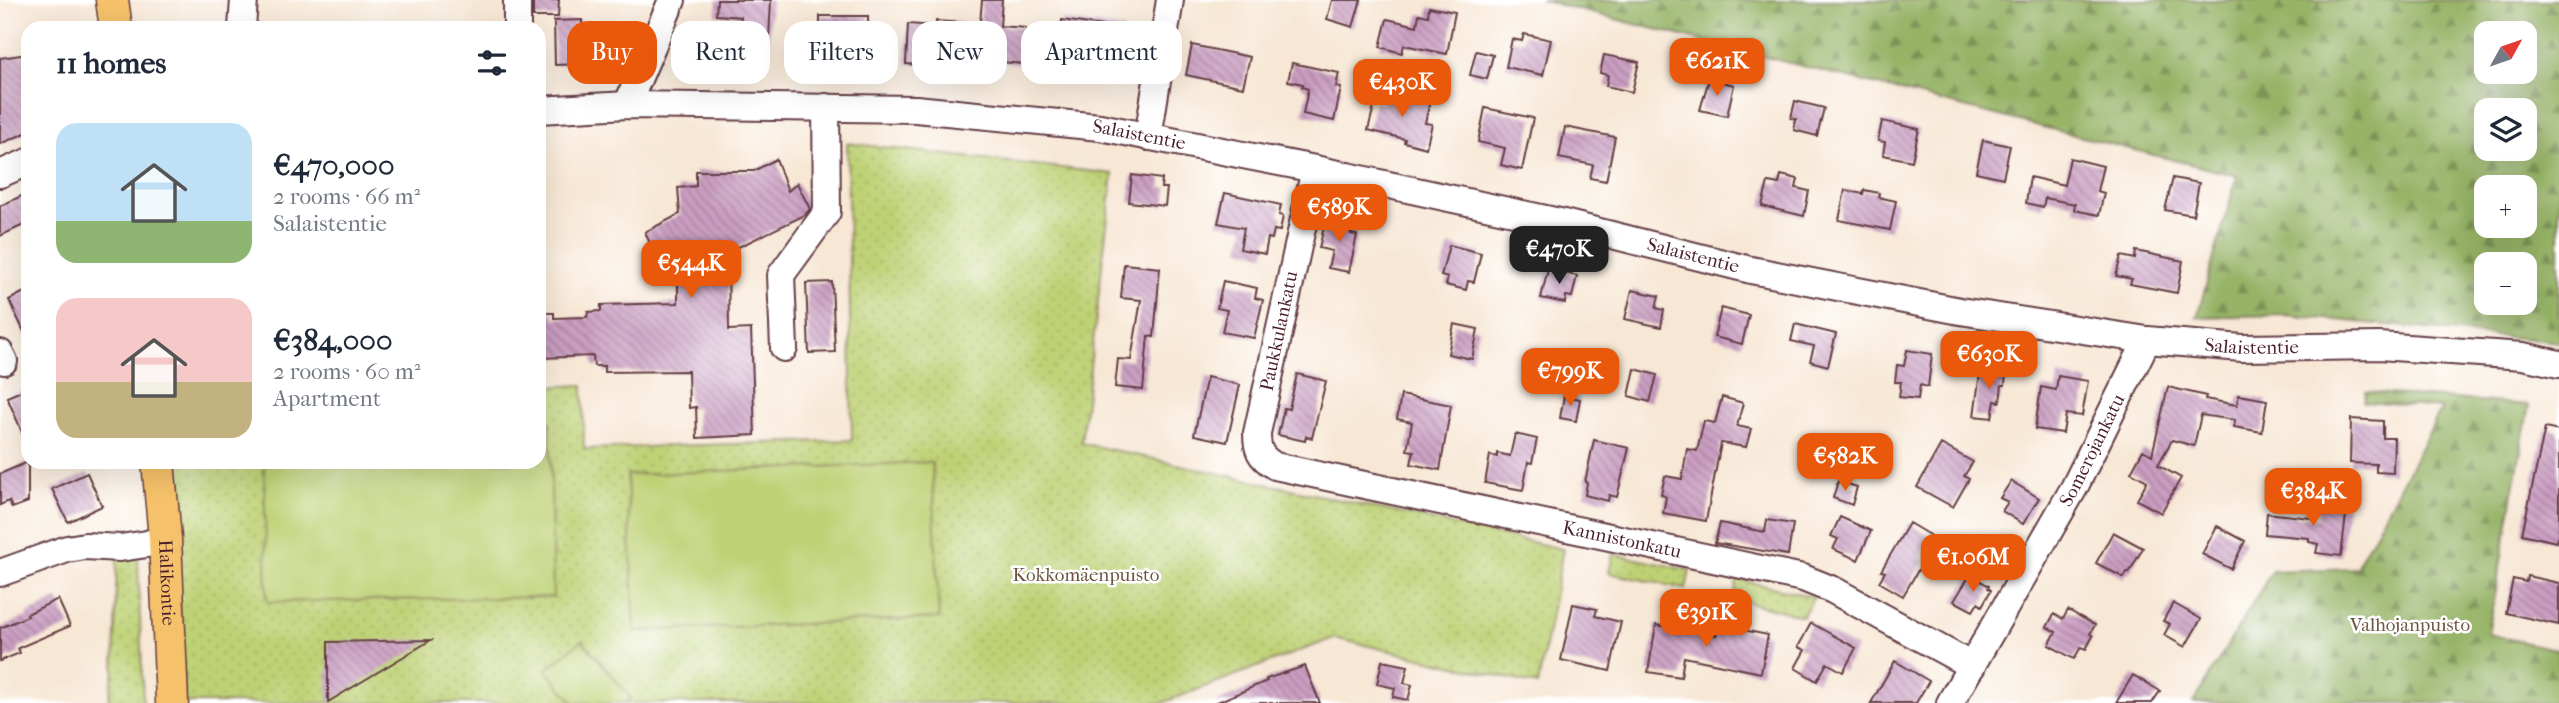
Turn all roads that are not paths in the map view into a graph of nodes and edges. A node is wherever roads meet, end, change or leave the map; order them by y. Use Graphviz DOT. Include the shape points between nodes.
graph roads {
  1 [pos="112,0"];
  2 [pos="244,0"];
  3 [pos="517,0"];
  4 [pos="672,0"];
  5 [pos="1170,0"];
  6 [pos="115,21"];
  7 [pos="242,21"];
  8 [pos="517,21"];
  9 [pos="627,105"];
  10 [pos="826,107"];
  11 [pos="546,110"];
  12 [pos="1148,138"];
  13 [pos="21,165"];
  14 [pos="1315,169"];
  15 [pos="0,174"];
  16 [pos="2147,340"];
  17 [pos="784,348"];
  18 [pos="2559,364"];
  19 [pos="1259,453"];
  20 [pos="159,469"];
  21 [pos="165,538"];
  22 [pos="0,573"];
  23 [pos="1972,666"];
  24 [pos="172,703"];
  25 [pos="1950,703"];
  1 -- 6 [label="main road"];
  2 -- 7 [label="street"];
  3 -- 8 [label="street"];
  4 -- 9 [label="street"];
  5 -- 12 [label="street"];
  9 -- 10 [label="street, Salaistentie"];
  9 -- 11 [label="street, Salaistentie"];
  10 -- 12 [label="street, Salaistentie" via="916,109 1100,127"];
  10 -- 17 [label="street" via="827,212 781,275"];
  12 -- 14 [label="street, Salaistentie"];
  13 -- 15 [label="street"];
  14 -- 16 [label="street, Salaistentie" via="1765,272 1960,311"];
  14 -- 19 [label="street, Paukkulankatu" via="1257,433"];
  16 -- 18 [label="street, Salaistentie" via="2242,348 2379,346 2523,356"];
  16 -- 23 [label="street, Somerojankatu" via="2074,488"];
  19 -- 23 [label="street, Kannistonkatu" via="1275,466 1803,578"];
  20 -- 21 [label="main road, Halikontie"];
  21 -- 22 [label="street" via="120,548 67,548"];
  21 -- 24 [label="main road, Halikontie"];
  23 -- 25 [label="street, Somerojankatu"];
}
